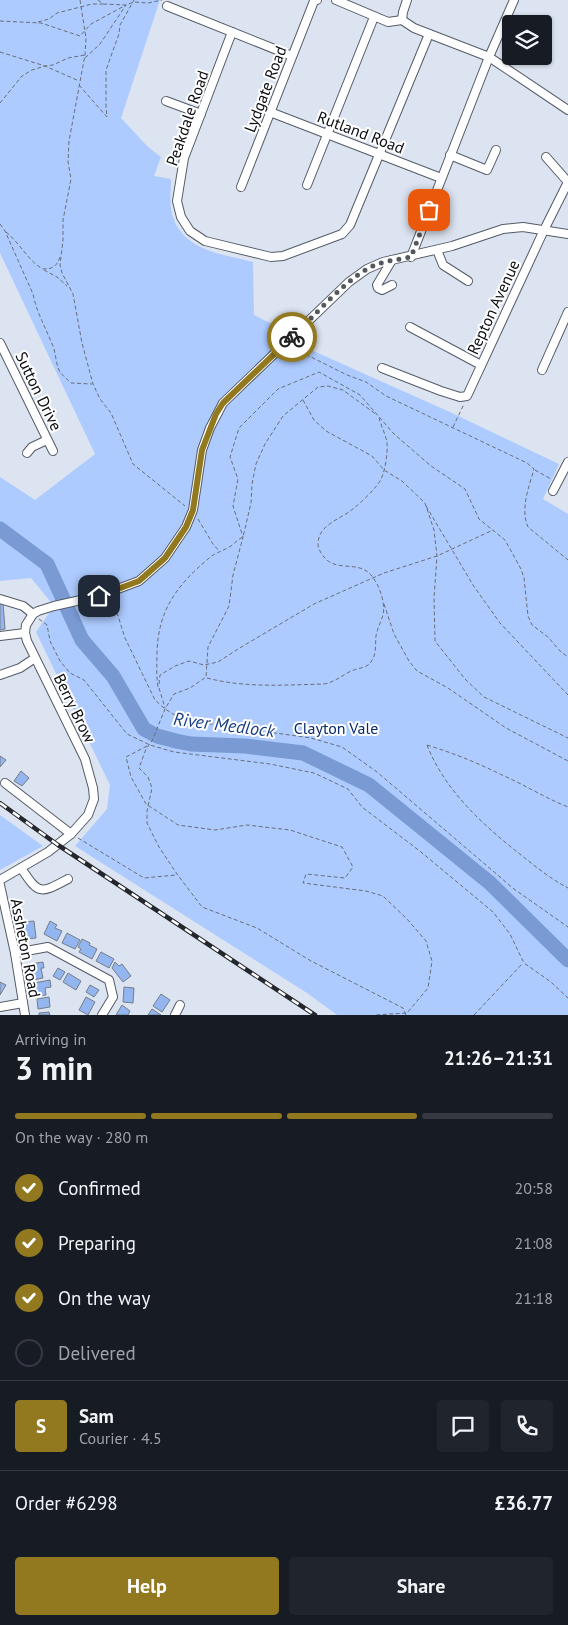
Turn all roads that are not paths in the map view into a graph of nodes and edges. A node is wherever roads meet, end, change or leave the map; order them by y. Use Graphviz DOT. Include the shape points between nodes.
graph roads {
  1 [pos="336,0"];
  2 [pos="407,0"];
  3 [pos="514,0"];
  4 [pos="315,1"];
  5 [pos="164,3"];
  6 [pos="374,17"];
  7 [pos="402,20"];
  8 [pos="232,32"];
  9 [pos="429,34"];
  10 [pos="292,56"];
  11 [pos="488,57"];
  12 [pos="166,101"];
  13 [pos="568,110"];
  14 [pos="270,112"];
  15 [pos="201,114"];
  16 [pos="328,134"];
  17 [pos="496,150"];
  18 [pos="380,155"];
  19 [pos="450,155"];
  20 [pos="546,157"];
  21 [pos="441,178"];
  22 [pos="307,185"];
  23 [pos="241,187"];
  24 [pos="544,230"];
  25 [pos="568,234"];
  26 [pos="437,250"];
  27 [pos="411,257"];
  28 [pos="392,260"];
  29 [pos="468,281"];
  30 [pos="392,285"];
  31 [pos="568,312"];
  32 [pos="410,327"];
  33 [pos="0,343"];
  34 [pos="481,365"];
  35 [pos="382,368"];
  36 [pos="542,370"];
  37 [pos="47,440"];
  38 [pos="53,452"];
  39 [pos="27,453"];
  40 [pos="568,462"];
  41 [pos="553,491"];
  42 [pos="0,599"];
  43 [pos="33,614"];
  44 [pos="25,633"];
  45 [pos="0,636"];
  46 [pos="35,658"];
  47 [pos="0,675"];
  48 [pos="5,783"];
  49 [pos="71,834"];
  50 [pos="21,868"];
  51 [pos="68,879"];
  52 [pos="0,880"];
  53 [pos="0,886"];
  54 [pos="15,953"];
  55 [pos="23,1003"];
  56 [pos="180,1005"];
  57 [pos="0,1007"];
  58 [pos="25,1015"];
  59 [pos="102,1015"];
  60 [pos="174,1015"];
  1 -- 6 [label="street"];
  2 -- 7 [label="street"];
  3 -- 11 [label="street"];
  4 -- 10 [label="street, Lydgate Road"];
  5 -- 8 [label="street"];
  6 -- 7 [label="street" via="388,22"];
  6 -- 16 [label="street"];
  7 -- 9 [label="street"];
  8 -- 10 [label="street"];
  8 -- 15 [label="street, Peakdale Road"];
  9 -- 11 [label="street"];
  9 -- 18 [label="street, Peakdale Road"];
  10 -- 14 [label="street, Lydgate Road"];
  11 -- 13 [label="street"];
  11 -- 19 [label="street"];
  12 -- 15 [label="street"];
  14 -- 16 [label="street, Rutland Road"];
  14 -- 23 [label="street, Lydgate Road"];
  15 -- 18 [label="street, Peakdale Road" via="184,158 177,201 181,217 190,231 205,241 271,257 283,256 342,234 350,224"];
  16 -- 18 [label="street, Rutland Road"];
  16 -- 22 [label="street"];
  17 -- 19 [label="street" via="487,170"];
  18 -- 21 [label="street, Rutland Road"];
  19 -- 21 [label="street"];
  20 -- 24 [label="street, Repton Avenue" via="568,182"];
  21 -- 27 [label="street"];
  24 -- 25 [label="street"];
  24 -- 26 [label="street" via="503,229"];
  24 -- 34 [label="street, Repton Avenue"];
  26 -- 27 [label="street"];
  26 -- 29 [label="street" via="443,265"];
  27 -- 28 [label="street"];
  28 -- 30 [label="street" via="377,285 382,290"];
  28 -- 43 [label="street" via="367,269 350,282 223,403 202,450 193,510 186,527 165,558 139,581"];
  31 -- 36 [label="street"];
  32 -- 34 [label="street"];
  33 -- 37 [label="street, Sutton Drive"];
  34 -- 35 [label="street, Repton Avenue" via="467,396 460,397"];
  37 -- 38 [label="street, Sutton Drive"];
  37 -- 39 [label="street"];
  40 -- 41 [label="street"];
  42 -- 43 [label="street" via="23,606"];
  43 -- 44 [label="street"];
  44 -- 45 [label="street"];
  44 -- 46 [label="street, Berry Brow"];
  46 -- 47 [label="street"];
  46 -- 49 [label="street, Berry Brow" via="85,759 93,788 94,799 88,816"];
  48 -- 49 [label="street"];
  49 -- 50 [label="street, Berry Brow"];
  50 -- 51 [label="street" via="33,886 43,890"];
  50 -- 52 [label="street, Berry Brow"];
  53 -- 54 [label="street, Assheton Road"];
  54 -- 55 [label="street, Assheton Road"];
  54 -- 59 [label="street" via="48,947 109,980 112,996"];
  55 -- 57 [label="street"];
  55 -- 58 [label="street, Assheton Road"];
  56 -- 60 [label="street"];
}
